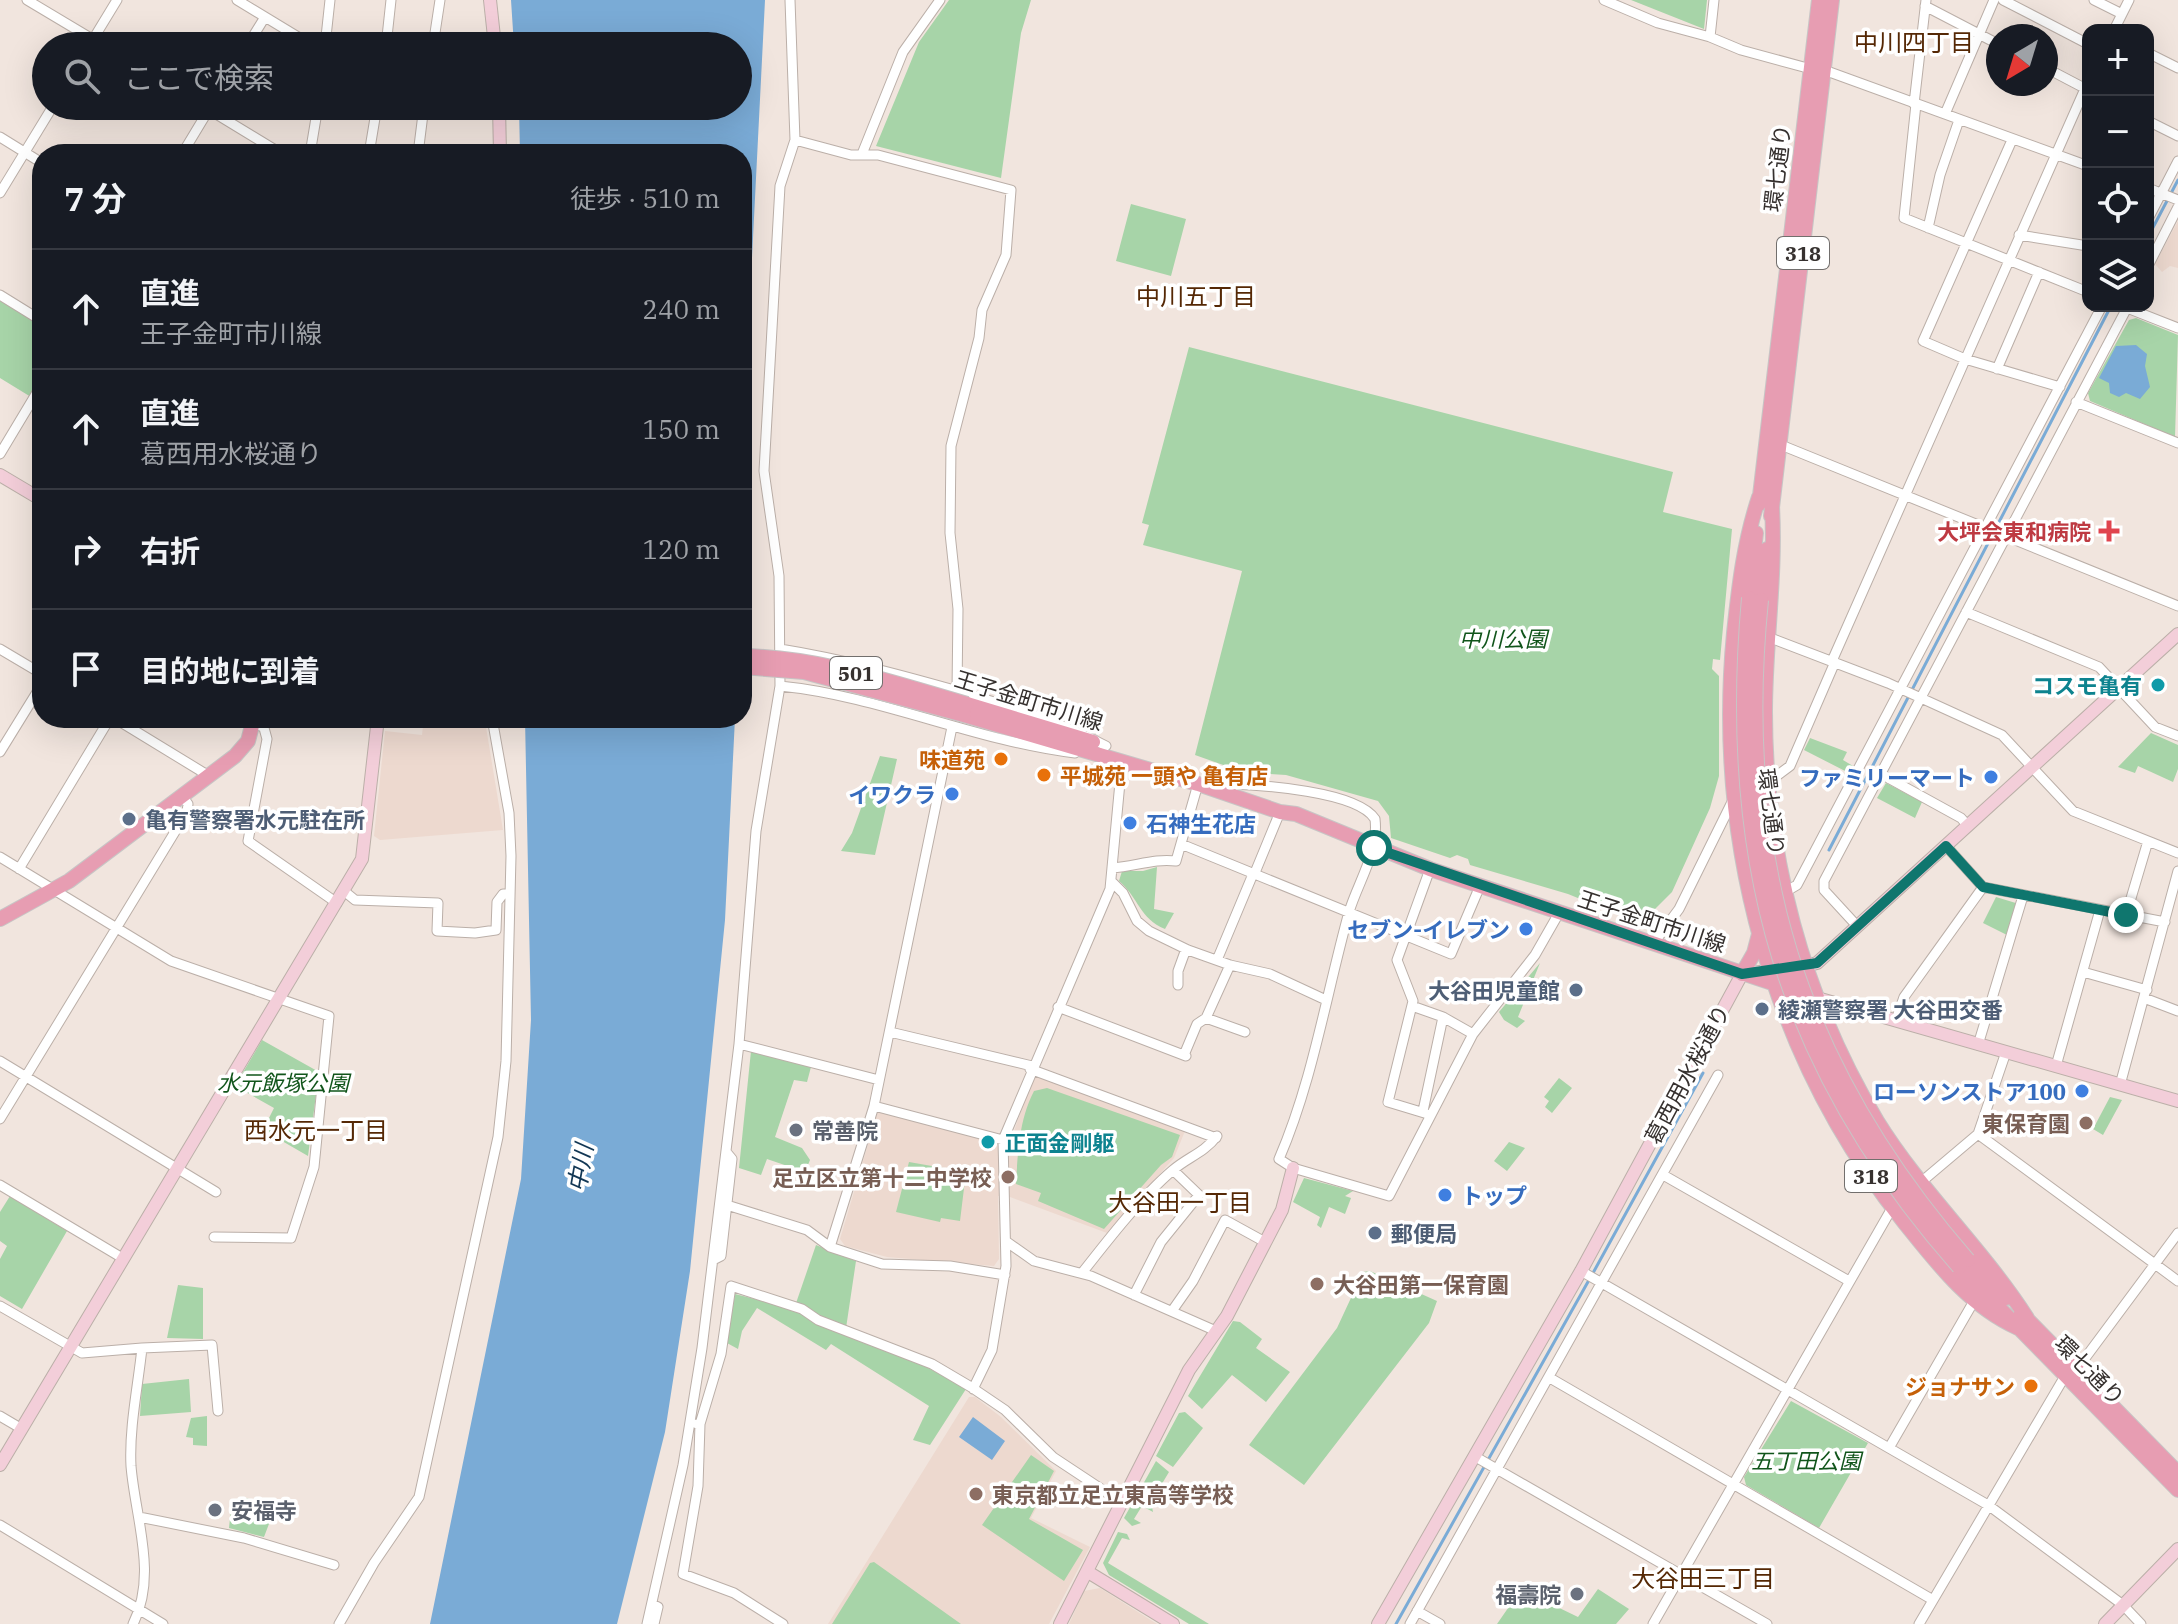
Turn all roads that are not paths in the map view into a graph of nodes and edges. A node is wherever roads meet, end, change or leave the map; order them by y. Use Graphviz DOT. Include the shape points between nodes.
graph roads {
  1 [pos="27,0"];
  2 [pos="117,0"];
  3 [pos="237,0"];
  4 [pos="330,0"];
  5 [pos="391,0"];
  6 [pos="440,0"];
  7 [pos="490,0"];
  8 [pos="790,0"];
  9 [pos="940,0"];
  10 [pos="1604,0"];
  11 [pos="1714,0"];
  12 [pos="1819,0"];
  13 [pos="1832,0"];
  14 [pos="1994,0"];
  15 [pos="2003,0"];
  16 [pos="2094,0"];
  17 [pos="2129,0"];
  18 [pos="1925,3"];
  19 [pos="2122,14"];
  20 [pos="265,17"];
  21 [pos="2117,24"];
  22 [pos="75,32"];
  23 [pos="98,32"];
  24 [pos="256,32"];
  25 [pos="290,32"];
  26 [pos="327,32"];
  27 [pos="387,32"];
  28 [pos="435,32"];
  29 [pos="493,32"];
  30 [pos="1979,34"];
  31 [pos="1710,37"];
  32 [pos="1986,38"];
  33 [pos="2082,41"];
  34 [pos="2154,56"];
  35 [pos="2178,68"];
  36 [pos="1817,70"];
  37 [pos="2058,74"];
  38 [pos="2082,85"];
  39 [pos="2083,96"];
  40 [pos="1915,104"];
  41 [pos="1945,114"];
  42 [pos="44,120"];
  43 [pos="201,120"];
  44 [pos="228,120"];
  45 [pos="316,120"];
  46 [pos="375,120"];
  47 [pos="422,120"];
  48 [pos="499,120"];
  49 [pos="1959,120"];
  50 [pos="2154,124"];
  51 [pos="2178,136"];
  52 [pos="0,137"];
  53 [pos="795,140"];
  54 [pos="2012,140"];
  55 [pos="188,144"];
  56 [pos="266,144"];
  57 [pos="312,144"];
  58 [pos="371,144"];
  59 [pos="419,144"];
  60 [pos="500,144"];
  61 [pos="25,152"];
  62 [pos="862,154"];
  63 [pos="2054,154"];
  64 [pos="32,157"];
  65 [pos="2178,161"];
  66 [pos="2082,164"];
  67 [pos="2154,190"];
  68 [pos="0,193"];
  69 [pos="2162,193"];
  70 [pos="2178,200"];
  71 [pos="2178,207"];
  72 [pos="2154,208"];
  73 [pos="1928,228"];
  74 [pos="2019,235"];
  75 [pos="1967,243"];
  76 [pos="2082,245"];
  77 [pos="2154,254"];
  78 [pos="2008,260"];
  79 [pos="2039,272"];
  80 [pos="2082,290"];
  81 [pos="0,295"];
  82 [pos="2099,312"];
  83 [pos="2122,312"];
  84 [pos="2138,312"];
  85 [pos="32,315"];
  86 [pos="2178,328"];
  87 [pos="1965,359"];
  88 [pos="1997,369"];
  89 [pos="2060,387"];
  90 [pos="32,401"];
  91 [pos="2076,402"];
  92 [pos="2178,443"];
  93 [pos="1781,445"];
  94 [pos="0,454"];
  95 [pos="0,475"];
  96 [pos="32,494"];
  97 [pos="1906,496"];
  98 [pos="1759,497"];
  99 [pos="1772,506"];
  100 [pos="1985,527"];
  101 [pos="2005,536"];
  102 [pos="1755,599"];
  103 [pos="2178,606"];
  104 [pos="1966,612"];
  105 [pos="2178,634"];
  106 [pos="1768,637"];
  107 [pos="0,649"];
  108 [pos="780,649"];
  109 [pos="752,657"];
  110 [pos="1834,662"];
  111 [pos="32,668"];
  112 [pos="752,668"];
  113 [pos="780,686"];
  114 [pos="2119,688"];
  115 [pos="1900,689"];
  116 [pos="957,691"];
  117 [pos="32,700"];
  118 [pos="1918,700"];
  119 [pos="965,710"];
  120 [pos="952,727"];
  121 [pos="106,728"];
  122 [pos="129,728"];
  123 [pos="251,728"];
  124 [pos="264,728"];
  125 [pos="377,728"];
  126 [pos="494,728"];
  127 [pos="2178,736"];
  128 [pos="1106,751"];
  129 [pos="0,752"];
  130 [pos="1122,761"];
  131 [pos="2032,767"];
  132 [pos="1881,774"];
  133 [pos="209,776"];
  134 [pos="1767,783"];
  135 [pos="1198,784"];
  136 [pos="1228,784"];
  137 [pos="185,800"];
  138 [pos="1733,800"];
  139 [pos="1280,812"];
  140 [pos="1296,814"];
  141 [pos="1968,826"];
  142 [pos="2148,841"];
  143 [pos="1181,844"];
  144 [pos="1946,846"];
  145 [pos="1374,848"];
  146 [pos="2178,853"];
  147 [pos="0,857"];
  148 [pos="1112,868"];
  149 [pos="19,869"];
  150 [pos="1430,869"];
  151 [pos="2178,871"];
  152 [pos="1254,874"];
  153 [pos="1111,881"];
  154 [pos="1480,886"];
  155 [pos="1983,887"];
  156 [pos="55,890"];
  157 [pos="1785,892"];
  158 [pos="508,894"];
  159 [pos="2023,896"];
  160 [pos="341,897"];
  161 [pos="2100,910"];
  162 [pos="1559,913"];
  163 [pos="1348,915"];
  164 [pos="2126,915"];
  165 [pos="0,919"];
  166 [pos="2165,922"];
  167 [pos="116,927"];
  168 [pos="1858,927"];
  169 [pos="1759,931"];
  170 [pos="1404,936"];
  171 [pos="1653,944"];
  172 [pos="1186,949"];
  173 [pos="1217,960"];
  174 [pos="1230,965"];
  175 [pos="1806,967"];
  176 [pos="2083,972"];
  177 [pos="1742,974"];
  178 [pos="1773,978"];
  179 [pos="1178,985"];
  180 [pos="2145,994"];
  181 [pos="1817,998"];
  182 [pos="281,1000"];
  183 [pos="1326,1000"];
  184 [pos="1412,1006"];
  185 [pos="1058,1007"];
  186 [pos="2178,1011"];
  187 [pos="1443,1017"];
  188 [pos="1206,1018"];
  189 [pos="1896,1020"];
  190 [pos="890,1032"];
  191 [pos="1245,1032"];
  192 [pos="1473,1034"];
  193 [pos="739,1044"];
  194 [pos="1978,1045"];
  195 [pos="2006,1052"];
  196 [pos="0,1061"];
  197 [pos="2056,1066"];
  198 [pos="1031,1068"];
  199 [pos="1718,1075"];
  200 [pos="25,1077"];
  201 [pos="879,1080"];
  202 [pos="2120,1085"];
  203 [pos="2178,1101"];
  204 [pos="874,1106"];
  205 [pos="1427,1113"];
  206 [pos="0,1119"];
  207 [pos="1978,1134"];
  208 [pos="1003,1140"];
  209 [pos="727,1153"];
  210 [pos="1293,1168"];
  211 [pos="178,1169"];
  212 [pos="1173,1170"];
  213 [pos="1665,1176"];
  214 [pos="1920,1183"];
  215 [pos="0,1185"];
  216 [pos="216,1192"];
  217 [pos="730,1206"];
  218 [pos="1892,1208"];
  219 [pos="2178,1233"];
  220 [pos="214,1237"];
  221 [pos="1007,1242"];
  222 [pos="1265,1242"];
  223 [pos="830,1247"];
  224 [pos="124,1259"];
  225 [pos="715,1259"];
  226 [pos="2154,1264"];
  227 [pos="1082,1273"];
  228 [pos="1584,1273"];
  229 [pos="1005,1275"];
  230 [pos="1849,1281"];
  231 [pos="2178,1281"];
  232 [pos="1601,1284"];
  233 [pos="1134,1295"];
  234 [pos="1974,1301"];
  235 [pos="0,1306"];
  236 [pos="1172,1311"];
  237 [pos="2022,1323"];
  238 [pos="1216,1331"];
  239 [pos="70,1347"];
  240 [pos="142,1348"];
  241 [pos="2071,1373"];
  242 [pos="1550,1378"];
  243 [pos="973,1389"];
  244 [pos="1787,1390"];
  245 [pos="218,1411"];
  246 [pos="0,1416"];
  247 [pos="695,1424"];
  248 [pos="22,1429"];
  249 [pos="1889,1448"];
  250 [pos="1477,1458"];
  251 [pos="0,1465"];
  252 [pos="1498,1470"];
  253 [pos="2178,1473"];
  254 [pos="1732,1484"];
  255 [pos="2178,1490"];
  256 [pos="1121,1502"];
  257 [pos="1988,1505"];
  258 [pos="139,1517"];
  259 [pos="0,1525"];
  260 [pos="2178,1549"];
  261 [pos="334,1565"];
  262 [pos="1088,1572"];
  263 [pos="1681,1575"];
  264 [pos="1933,1600"];
  265 [pos="652,1604"];
  266 [pos="2123,1605"];
  267 [pos="140,1610"];
  268 [pos="1417,1611"];
  269 [pos="133,1624"];
  270 [pos="163,1624"];
  271 [pos="339,1624"];
  272 [pos="647,1624"];
  273 [pos="654,1624"];
  274 [pos="783,1624"];
  275 [pos="1060,1624"];
  276 [pos="1173,1624"];
  277 [pos="1378,1624"];
  278 [pos="1410,1624"];
  279 [pos="1440,1624"];
  280 [pos="1653,1624"];
  281 [pos="1767,1624"];
  282 [pos="1919,1624"];
  283 [pos="2105,1624"];
  284 [pos="2141,1624"];
  1 -- 22 [label="street"];
  2 -- 23 [label="street"];
  3 -- 20 [label="street"];
  4 -- 26 [label="street"];
  5 -- 27 [label="street"];
  6 -- 28 [label="street"];
  7 -- 29 [label="street"];
  8 -- 53 [label="street"];
  9 -- 62 [label="street" via="903,52"];
  10 -- 31 [label="street"];
  11 -- 31 [label="street"];
  12 -- 36 [label="main road, 環七通り / 318"];
  13 -- 36 [label="main road, 環七通り / 318"];
  14 -- 30 [label="street"];
  15 -- 33 [label="street"];
  16 -- 19 [label="street"];
  17 -- 19 [label="street"];
  18 -- 30 [label="street"];
  18 -- 40 [label="street"];
  19 -- 21 [label="street"];
  20 -- 24 [label="street"];
  20 -- 25 [label="street"];
  30 -- 32 [label="street"];
  30 -- 41 [label="street"];
  31 -- 36 [label="street"];
  34 -- 35 [label="street"];
  36 -- 40 [label="street"];
  36 -- 93 [label="main road, 環七通り / 318"];
  36 -- 98 [label="main road, 環七通り / 318"];
  37 -- 38 [label="street"];
  39 -- 63 [label="street"];
  40 -- 41 [label="street"];
  40 -- 73 [label="street" via="1904,218"];
  41 -- 49 [label="street"];
  42 -- 61 [label="street"];
  43 -- 55 [label="street"];
  44 -- 56 [label="street"];
  45 -- 57 [label="street"];
  46 -- 58 [label="street"];
  47 -- 59 [label="street"];
  48 -- 60 [label="street"];
  49 -- 54 [label="street"];
  49 -- 73 [label="street"];
  50 -- 51 [label="street"];
  52 -- 61 [label="street"];
  53 -- 62 [label="street"];
  53 -- 108 [label="street" via="780,186 764,471 779,576"];
  54 -- 63 [label="street"];
  54 -- 75 [label="street"];
  61 -- 64 [label="street"];
  61 -- 68 [label="street"];
  62 -- 116 [label="street" via="1011,190 1006,255 982,310 951,446"];
  63 -- 66 [label="street"];
  63 -- 74 [label="street"];
  65 -- 69 [label="street"];
  67 -- 69 [label="street"];
  69 -- 70 [label="street"];
  69 -- 72 [label="street"];
  71 -- 77 [label="street"];
  73 -- 75 [label="street"];
  74 -- 76 [label="street"];
  74 -- 78 [label="street"];
  75 -- 78 [label="street"];
  75 -- 87 [label="street" via="1923,341"];
  78 -- 79 [label="street"];
  78 -- 87 [label="street"];
  79 -- 80 [label="street"];
  79 -- 88 [label="street"];
  81 -- 85 [label="street"];
  82 -- 89 [label="street"];
  83 -- 91 [label="street"];
  84 -- 86 [label="street"];
  87 -- 88 [label="street"];
  87 -- 97 [label="street"];
  88 -- 89 [label="street"];
  89 -- 100 [label="street"];
  90 -- 94 [label="street"];
  91 -- 92 [label="street"];
  91 -- 101 [label="street"];
  93 -- 97 [label="street"];
  93 -- 99 [label="main road, 環七通り / 318"];
  95 -- 96 [label="street"];
  97 -- 100 [label="street"];
  97 -- 110 [label="street"];
  98 -- 102 [label="main road, 環七通り / 318"];
  98 -- 138 [label="main road, 318" via="1741,564 1731,668"];
  99 -- 102 [label="main road, 環七通り / 318"];
  99 -- 106 [label="main road, 318" via="1775,569"];
  100 -- 101 [label="street"];
  100 -- 115 [label="street"];
  101 -- 103 [label="street"];
  101 -- 104 [label="street"];
  102 -- 237 [label="main road, 環七通り / 318, bridge" via="1743,668 1749,819 1771,931 1807,1034 1852,1126 1908,1208"];
  104 -- 114 [label="street" via="2099,667"];
  104 -- 118 [label="street"];
  105 -- 114 [label="street"];
  106 -- 110 [label="street"];
  106 -- 134 [label="main road, 318"];
  107 -- 111 [label="street"];
  108 -- 113 [label="street"];
  108 -- 116 [label="street" via="844,659"];
  109 -- 119 [label="main road, 王子金町市川線 / 501, bridge" via="850,671"];
  110 -- 115 [label="street"];
  110 -- 134 [label="street" via="1790,766"];
  112 -- 119 [label="main road, 王子金町市川線 / 501, bridge" via="804,672"];
  113 -- 120 [label="street" via="844,697"];
  113 -- 193 [label="street" via="756,831"];
  114 -- 127 [label="street" via="2155,727"];
  114 -- 131 [label="street"];
  115 -- 118 [label="street"];
  115 -- 157 [label="street" via="1797,885"];
  116 -- 128 [label="street" via="1056,721"];
  117 -- 129 [label="street"];
  118 -- 131 [label="street" via="2002,735"];
  118 -- 132 [label="street"];
  119 -- 128 [label="main road, 王子金町市川線 / 501"];
  120 -- 128 [label="street" via="1049,750"];
  120 -- 190 [label="street"];
  121 -- 149 [label="street"];
  122 -- 133 [label="street"];
  123 -- 133 [label="main road" via="245,747"];
  124 -- 160 [label="street" via="267,739 248,841"];
  125 -- 160 [label="street" via="366,846"];
  126 -- 158 [label="street" via="509,813"];
  128 -- 130 [label="main road, 王子金町市川線 / 501"];
  128 -- 136 [label="main road, 王子金町市川線 / 501"];
  130 -- 135 [label="main road, 王子金町市川線 / 501"];
  130 -- 148 [label="street"];
  131 -- 141 [label="street"];
  131 -- 142 [label="street" via="2073,811"];
  132 -- 141 [label="street"];
  132 -- 168 [label="street" via="1822,886"];
  133 -- 137 [label="main road"];
  134 -- 157 [label="main road, 318"];
  135 -- 139 [label="main road, 王子金町市川線 / 501"];
  135 -- 143 [label="street"];
  136 -- 140 [label="main road, 王子金町市川線 / 501" via="1284,803"];
  136 -- 145 [label="street" via="1281,787 1359,806 1375,819"];
  137 -- 156 [label="main road"];
  137 -- 167 [label="street"];
  138 -- 169 [label="main road, 318"];
  138 -- 171 [label="street" via="1679,909"];
  139 -- 140 [label="main road, 王子金町市川線 / 501"];
  139 -- 152 [label="street"];
  140 -- 145 [label="main road, 王子金町市川線 / 501"];
  141 -- 144 [label="street"];
  142 -- 146 [label="street"];
  142 -- 164 [label="street"];
  143 -- 148 [label="street" via="1176,861"];
  143 -- 152 [label="street"];
  144 -- 155 [label="street"];
  144 -- 168 [label="street"];
  145 -- 150 [label="main road, 王子金町市川線 / 501"];
  145 -- 163 [label="street"];
  147 -- 149 [label="street"];
  148 -- 153 [label="street"];
  149 -- 156 [label="street"];
  150 -- 154 [label="main road, 王子金町市川線 / 501"];
  150 -- 170 [label="street"];
  151 -- 166 [label="street"];
  152 -- 163 [label="street"];
  152 -- 173 [label="street"];
  153 -- 172 [label="street" via="1137,921"];
  153 -- 185 [label="street"];
  154 -- 162 [label="main road, 王子金町市川線 / 501"];
  154 -- 170 [label="street" via="1451,954"];
  155 -- 159 [label="street"];
  155 -- 189 [label="street" via="1904,997"];
  156 -- 165 [label="main road"];
  156 -- 167 [label="street"];
  157 -- 175 [label="main road, 318"];
  158 -- 160 [label="street" via="497,902 496,930 449,933 437,931 438,903"];
  158 -- 271 [label="street" via="501,1118 422,1488"];
  159 -- 161 [label="street"];
  159 -- 194 [label="street"];
  160 -- 182 [label="street"];
  161 -- 164 [label="street"];
  161 -- 176 [label="street"];
  162 -- 171 [label="main road, 王子金町市川線 / 501"];
  162 -- 192 [label="street" via="1535,955"];
  163 -- 170 [label="street"];
  163 -- 183 [label="street"];
  164 -- 166 [label="street"];
  166 -- 180 [label="street"];
  167 -- 182 [label="street" via="171,961"];
  167 -- 200 [label="street"];
  168 -- 175 [label="street"];
  169 -- 177 [label="main road"];
  169 -- 178 [label="main road, 318"];
  170 -- 184 [label="street" via="1397,960"];
  171 -- 177 [label="main road, 王子金町市川線 / 501"];
  172 -- 173 [label="street"];
  172 -- 179 [label="street"];
  173 -- 174 [label="street"];
  174 -- 183 [label="street" via="1270,974"];
  174 -- 188 [label="street"];
  175 -- 178 [label="street"];
  175 -- 181 [label="main road, 318"];
  176 -- 180 [label="street"];
  176 -- 197 [label="street"];
  177 -- 178 [label="main road, 王子金町市川線 / 501"];
  177 -- 228 [label="street, 葛西用水桜通り"];
  178 -- 181 [label="main road, 王子金町市川線 / 501"];
  178 -- 218 [label="main road, 318" via="1824,1098"];
  180 -- 186 [label="street"];
  180 -- 202 [label="street"];
  181 -- 189 [label="street"];
  181 -- 214 [label="main road, 318" via="1864,1098"];
  182 -- 211 [label="street"];
  182 -- 220 [label="street" via="329,1016 314,1167 291,1238"];
  183 -- 210 [label="street" via="1316,1051 1279,1159"];
  184 -- 187 [label="street"];
  184 -- 205 [label="street" via="1388,1102"];
  185 -- 188 [label="street" via="1185,1056 1197,1024"];
  185 -- 198 [label="street"];
  187 -- 192 [label="street"];
  187 -- 205 [label="street"];
  188 -- 191 [label="street"];
  189 -- 194 [label="street"];
  190 -- 198 [label="street"];
  190 -- 201 [label="street"];
  192 -- 205 [label="street"];
  193 -- 201 [label="street"];
  193 -- 209 [label="street"];
  194 -- 195 [label="street"];
  195 -- 197 [label="street"];
  195 -- 207 [label="street"];
  196 -- 200 [label="street"];
  197 -- 202 [label="street"];
  198 -- 208 [label="street"];
  198 -- 212 [label="street" via="1216,1137 1196,1158"];
  199 -- 213 [label="street"];
  200 -- 206 [label="street"];
  200 -- 211 [label="street"];
  201 -- 204 [label="street"];
  202 -- 203 [label="street"];
  204 -- 208 [label="street"];
  204 -- 223 [label="street"];
  205 -- 210 [label="street" via="1389,1196"];
  207 -- 214 [label="street"];
  207 -- 226 [label="street"];
  208 -- 221 [label="street"];
  209 -- 217 [label="street" via="732,1159"];
  209 -- 225 [label="street"];
  210 -- 222 [label="street" via="1282,1210"];
  211 -- 216 [label="street"];
  211 -- 224 [label="street"];
  212 -- 227 [label="street"];
  212 -- 233 [label="street" via="1199,1195 1161,1242"];
  213 -- 230 [label="street"];
  213 -- 232 [label="street"];
  214 -- 237 [label="main road, 318" via="2004,1283"];
  215 -- 224 [label="street"];
  217 -- 223 [label="street" via="807,1230"];
  217 -- 225 [label="street" via="721,1256"];
  218 -- 230 [label="street"];
  218 -- 234 [label="main road, 318"];
  219 -- 226 [label="street"];
  221 -- 227 [label="street" via="1034,1261"];
  221 -- 229 [label="street"];
  222 -- 236 [label="street" via="1225,1220"];
  222 -- 238 [label="street"];
  223 -- 229 [label="street" via="882,1264 950,1266"];
  224 -- 239 [label="street"];
  225 -- 247 [label="street"];
  226 -- 231 [label="street"];
  226 -- 241 [label="street"];
  227 -- 233 [label="street"];
  228 -- 232 [label="street"];
  228 -- 250 [label="street, 葛西用水桜通り"];
  229 -- 243 [label="street" via="992,1350"];
  230 -- 244 [label="street"];
  232 -- 242 [label="street"];
  232 -- 244 [label="street"];
  233 -- 236 [label="street"];
  234 -- 237 [label="main road, 318" via="1991,1316"];
  234 -- 249 [label="street"];
  235 -- 239 [label="street"];
  236 -- 238 [label="street"];
  237 -- 241 [label="main road, 環七通り / 318"];
  238 -- 256 [label="street" via="1189,1370"];
  239 -- 240 [label="street" via="82,1353"];
  239 -- 248 [label="street"];
  240 -- 245 [label="street" via="212,1345"];
  240 -- 258 [label="street" via="131,1463"];
  241 -- 253 [label="main road, 環七通り / 318"];
  241 -- 255 [label="main road, 環七通り / 318"];
  241 -- 257 [label="street"];
  242 -- 252 [label="street"];
  242 -- 254 [label="street"];
  243 -- 247 [label="street" via="932,1364 802,1309 731,1286 721,1354"];
  243 -- 256 [label="street" via="1005,1410 1053,1457"];
  244 -- 249 [label="street"];
  244 -- 254 [label="street"];
  246 -- 248 [label="street"];
  247 -- 265 [label="street"];
  247 -- 274 [label="street" via="698,1486 683,1574 734,1593"];
  248 -- 251 [label="street"];
  249 -- 257 [label="street"];
  250 -- 252 [label="street"];
  250 -- 277 [label="street, 葛西用水桜通り"];
  252 -- 263 [label="street"];
  252 -- 268 [label="street"];
  254 -- 263 [label="street"];
  254 -- 264 [label="street"];
  256 -- 262 [label="street"];
  257 -- 264 [label="street"];
  257 -- 266 [label="street"];
  258 -- 261 [label="street" via="253,1540"];
  258 -- 267 [label="street"];
  259 -- 267 [label="street"];
  260 -- 266 [label="street"];
  262 -- 275 [label="street"];
  262 -- 276 [label="street"];
  263 -- 280 [label="street"];
  263 -- 281 [label="street"];
  264 -- 282 [label="street"];
  265 -- 272 [label="street"];
  265 -- 273 [label="street" via="658,1607"];
  266 -- 283 [label="street"];
  266 -- 284 [label="street"];
  267 -- 269 [label="street"];
  267 -- 270 [label="street"];
  268 -- 278 [label="street"];
  268 -- 279 [label="street"];
}
